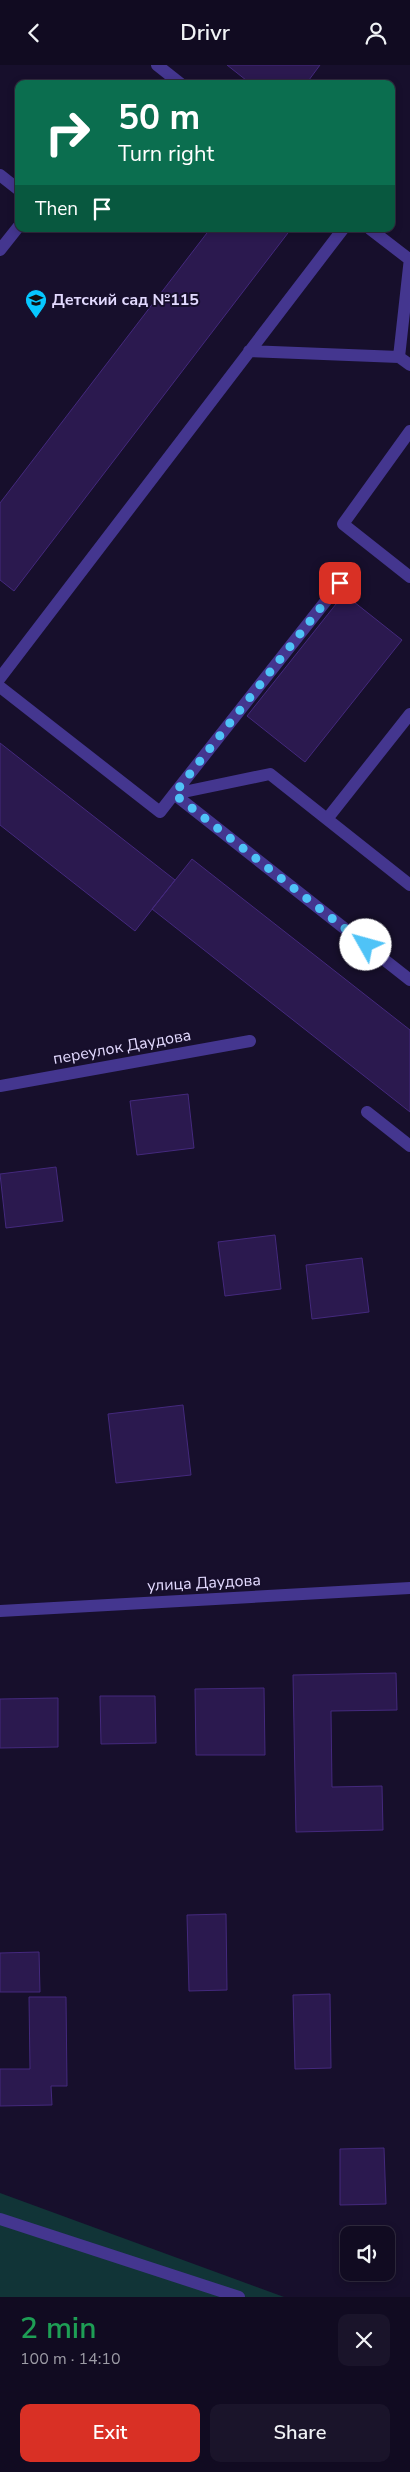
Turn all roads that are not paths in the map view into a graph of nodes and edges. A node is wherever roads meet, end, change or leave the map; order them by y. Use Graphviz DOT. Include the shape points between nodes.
graph roads {
  1 [pos="157,65"];
  2 [pos="176,80"];
  3 [pos="0,175"];
  4 [pos="15,187"];
  5 [pos="15,231"];
  6 [pos="341,232"];
  7 [pos="374,232"];
  8 [pos="0,250"];
  9 [pos="410,259"];
  10 [pos="250,351"];
  11 [pos="399,357"];
  12 [pos="410,365"];
  13 [pos="410,431"];
  14 [pos="410,577"];
  15 [pos="340,583"];
  16 [pos="0,678"];
  17 [pos="0,687"];
  18 [pos="410,714"];
  19 [pos="174,794"];
  20 [pos="327,819"];
  21 [pos="410,885"];
  22 [pos="410,980"];
  23 [pos="250,1041"];
  24 [pos="0,1086"];
  25 [pos="367,1112"];
  26 [pos="410,1146"];
  27 [pos="410,1588"];
  28 [pos="0,1611"];
  29 [pos="0,2219"];
  30 [pos="239,2297"];
  1 -- 2 [label="street"];
  3 -- 4 [label="street"];
  5 -- 8 [label="street"];
  6 -- 10 [label="street"];
  7 -- 9 [label="street"];
  9 -- 11 [label="street"];
  10 -- 11 [label="street"];
  10 -- 16 [label="street"];
  11 -- 12 [label="street"];
  13 -- 14 [label="street" via="343,524"];
  15 -- 19 [label="street"];
  17 -- 19 [label="street" via="160,812"];
  18 -- 20 [label="street"];
  19 -- 20 [label="street" via="270,774"];
  19 -- 22 [label="street"];
  20 -- 21 [label="street"];
  23 -- 24 [label="street, переулок Даудова"];
  25 -- 26 [label="street"];
  27 -- 28 [label="street, улица Даудова"];
  29 -- 30 [label="street"];
}
